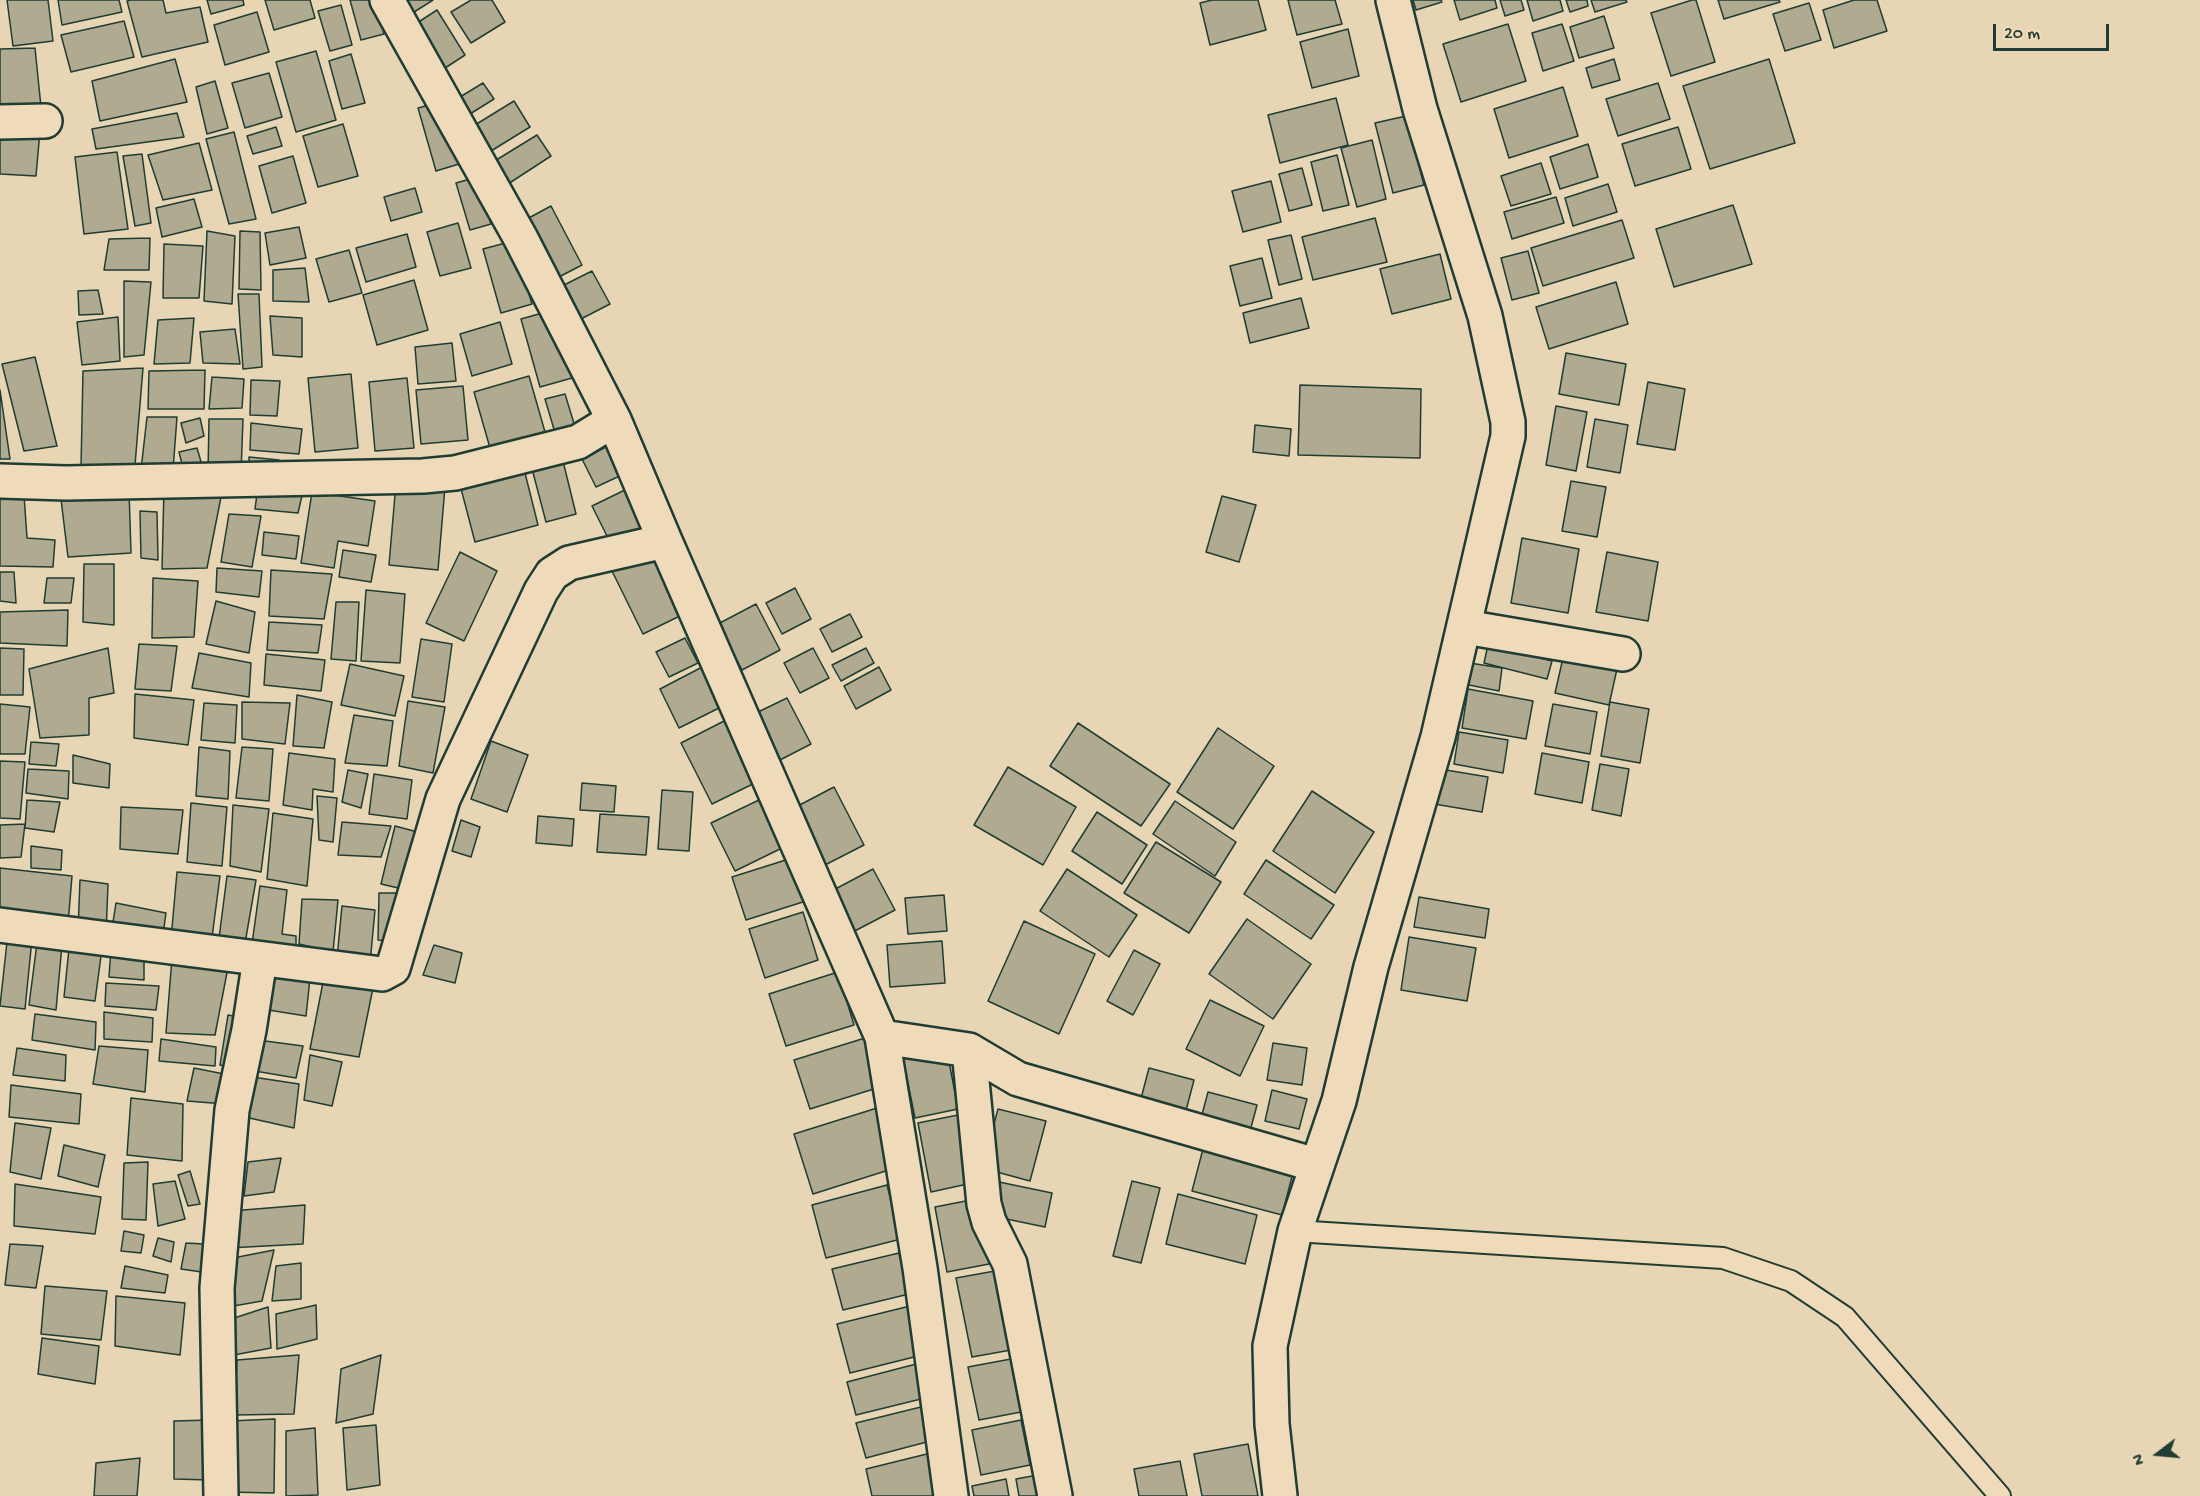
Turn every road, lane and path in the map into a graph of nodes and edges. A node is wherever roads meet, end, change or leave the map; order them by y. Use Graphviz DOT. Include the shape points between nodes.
graph roads {
  1 [pos="387,0"];
  2 [pos="1393,0"];
  3 [pos="45,121"];
  4 [pos="0,122"];
  5 [pos="614,420"];
  6 [pos="0,481"];
  7 [pos="665,541"];
  8 [pos="1465,627"];
  9 [pos="1623,654"];
  10 [pos="0,925"];
  11 [pos="260,959"];
  12 [pos="882,1036"];
  13 [pos="969,1050"];
  14 [pos="1316,1165"];
  15 [pos="1295,1231"];
  16 [pos="221,1496"];
  17 [pos="951,1496"];
  18 [pos="1055,1496"];
  19 [pos="1280,1496"];
  20 [pos="2000,1496"];
  1 -- 5 [label="street" via="520,237"];
  2 -- 8 [label="street" via="1420,108 1485,316 1508,422"];
  3 -- 4 [label="street"];
  5 -- 6 [label="street" via="578,442 423,476"];
  5 -- 7 [label="street"];
  7 -- 11 [label="street" via="569,563 552,574 541,591 443,799 393,968 382,974"];
  7 -- 12 [label="street"];
  8 -- 9 [label="street"];
  8 -- 14 [label="street" via="1438,737 1371,967 1339,1101"];
  10 -- 11 [label="street"];
  11 -- 16 [label="street" via="232,1110 218,1288"];
  12 -- 13 [label="street"];
  12 -- 17 [label="street" via="920,1268"];
  13 -- 14 [label="street" via="1018,1079"];
  13 -- 18 [label="street" via="984,1204 1010,1264"];
  14 -- 15 [label="street"];
  15 -- 19 [label="street" via="1270,1346 1272,1424"];
  15 -- 20 [label="lane" via="1723,1258 1791,1281 1845,1317"];
}
